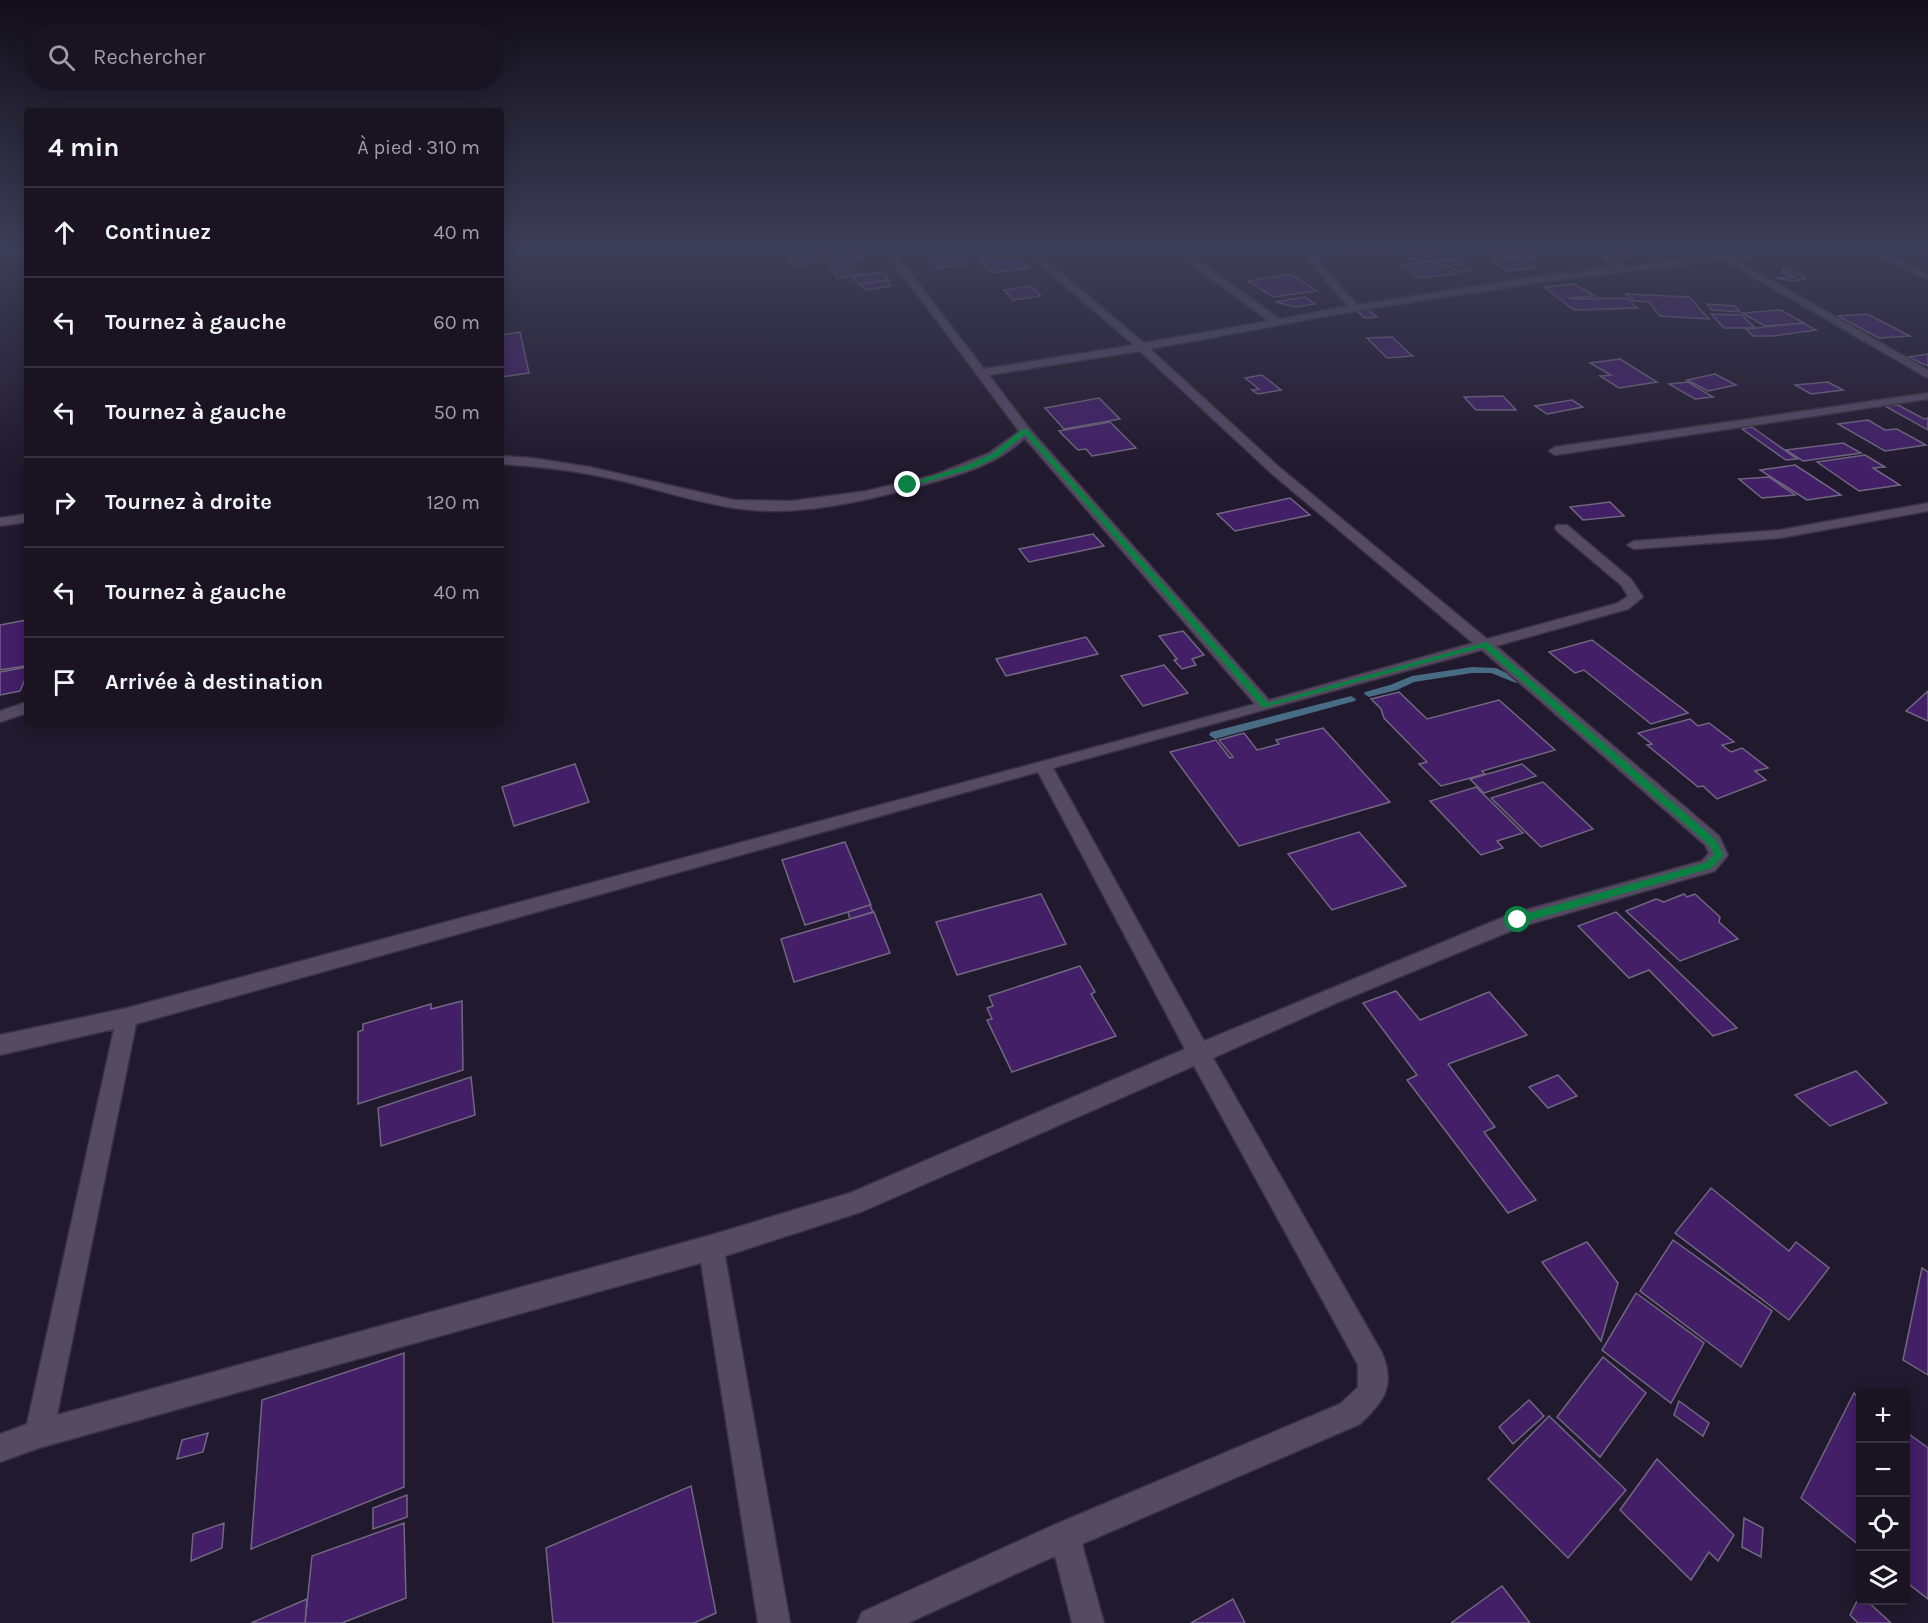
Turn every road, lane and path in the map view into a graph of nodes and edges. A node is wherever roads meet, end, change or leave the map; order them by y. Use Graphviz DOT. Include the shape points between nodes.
graph roads {
  1 [pos="944,324"];
  2 [pos="1115,324"];
  3 [pos="1275,324"];
  4 [pos="1845,324"];
  5 [pos="1142,347"];
  6 [pos="982,373"];
  7 [pos="1928,374"];
  8 [pos="1928,396"];
  9 [pos="1025,431"];
  10 [pos="1556,451"];
  11 [pos="504,460"];
  12 [pos="1928,507"];
  13 [pos="24,518"];
  14 [pos="0,522"];
  15 [pos="1562,528"];
  16 [pos="1634,545"];
  17 [pos="1484,644"];
  18 [pos="1266,706"];
  19 [pos="24,708"];
  20 [pos="0,717"];
  21 [pos="1043,765"];
  22 [pos="127,1017"];
  23 [pos="0,1045"];
  24 [pos="1199,1054"];
  25 [pos="711,1248"];
  26 [pos="39,1434"];
  27 [pos="0,1448"];
  28 [pos="1065,1536"];
  29 [pos="774,1623"];
  30 [pos="873,1623"];
  31 [pos="1088,1623"];
  1 -- 6 [label="street"];
  2 -- 5 [label="street"];
  3 -- 5 [label="street"];
  4 -- 7 [label="street"];
  5 -- 6 [label="street"];
  5 -- 17 [label="street" via="1275,470"];
  6 -- 9 [label="street"];
  8 -- 10 [label="street"];
  9 -- 11 [label="street" via="994,456 968,467 908,485 789,505 736,504 610,473"];
  9 -- 18 [label="street"];
  12 -- 16 [label="street" via="1780,534"];
  13 -- 14 [label="street"];
  15 -- 17 [label="street" via="1626,582 1636,597 1623,606"];
  17 -- 18 [label="street"];
  17 -- 24 [label="street" via="1712,841 1719,855 1708,866 1518,920"];
  18 -- 21 [label="street"];
  19 -- 20 [label="street"];
  21 -- 22 [label="street"];
  21 -- 24 [label="street"];
  22 -- 23 [label="street"];
  22 -- 26 [label="street"];
  24 -- 25 [label="street" via="852,1204"];
  24 -- 28 [label="street" via="1372,1363 1372,1394 1350,1414"];
  25 -- 26 [label="street"];
  25 -- 29 [label="street"];
  26 -- 27 [label="street"];
  28 -- 30 [label="street"];
  28 -- 31 [label="street"];
}
